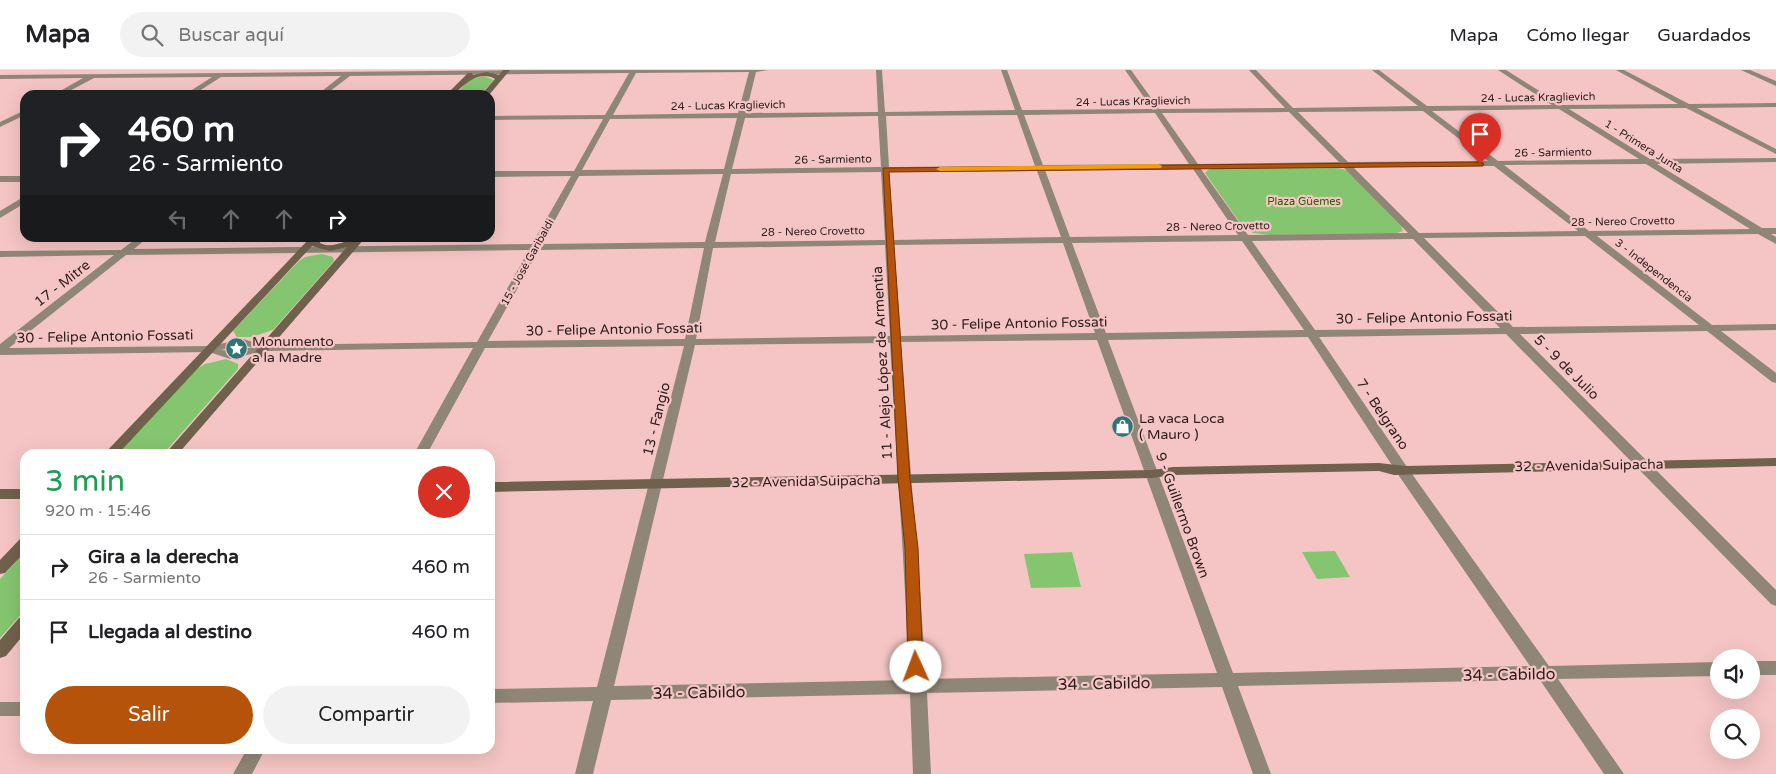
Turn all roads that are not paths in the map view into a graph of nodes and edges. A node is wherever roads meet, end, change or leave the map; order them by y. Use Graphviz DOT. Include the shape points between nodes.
graph roads {
  1 [pos="104,70"];
  2 [pos="227,70"];
  3 [pos="753,70"];
  4 [pos="766,70"];
  5 [pos="879,70"];
  6 [pos="1004,70"];
  7 [pos="1128,70"];
  8 [pos="1252,70"];
  9 [pos="1375,70"];
  10 [pos="1501,70"];
  11 [pos="1619,70"];
  12 [pos="1744,70"];
  13 [pos="505,71"];
  14 [pos="633,71"];
  15 [pos="350,72"];
  16 [pos="472,72"];
  17 [pos="220,75"];
  18 [pos="93,76"];
  19 [pos="0,77"];
  20 [pos="465,79"];
  21 [pos="499,79"];
  22 [pos="1776,84"];
  23 [pos="66,90"];
  24 [pos="196,90"];
  25 [pos="327,90"];
  26 [pos="455,90"];
  27 [pos="489,90"];
  28 [pos="1690,106"];
  29 [pos="1776,106"];
  30 [pos="1561,108"];
  31 [pos="1426,109"];
  32 [pos="1292,110"];
  33 [pos="1158,112"];
  34 [pos="1020,113"];
  35 [pos="882,114"];
  36 [pos="20,115"];
  37 [pos="743,116"];
  38 [pos="607,117"];
  39 [pos="495,118"];
  40 [pos="20,123"];
  41 [pos="2,124"];
  42 [pos="1776,152"];
  43 [pos="1776,160"];
  44 [pos="1648,161"];
  45 [pos="1499,164"];
  46 [pos="1196,166"];
  47 [pos="1347,166"];
  48 [pos="1040,168"];
  49 [pos="885,170"];
  50 [pos="728,171"];
  51 [pos="576,173"];
  52 [pos="495,174"];
  53 [pos="0,179"];
  54 [pos="20,179"];
  55 [pos="20,202"];
  56 [pos="0,215"];
  57 [pos="1776,231"];
  58 [pos="1761,232"];
  59 [pos="1587,234"];
  60 [pos="1416,236"];
  61 [pos="1246,238"];
  62 [pos="1066,240"];
  63 [pos="1776,241"];
  64 [pos="137,242"];
  65 [pos="311,242"];
  66 [pos="315,242"];
  67 [pos="350,242"];
  68 [pos="357,242"];
  69 [pos="890,242"];
  70 [pos="709,245"];
  71 [pos="535,247"];
  72 [pos="350,250"];
  73 [pos="302,251"];
  74 [pos="122,253"];
  75 [pos="0,254"];
  76 [pos="1776,327"];
  77 [pos="1710,328"];
  78 [pos="1510,331"];
  79 [pos="1312,334"];
  80 [pos="1102,337"];
  81 [pos="896,340"];
  82 [pos="690,343"];
  83 [pos="480,346"];
  84 [pos="262,348"];
  85 [pos="211,349"];
  86 [pos="0,351"];
  87 [pos="1776,379"];
  88 [pos="115,449"];
  89 [pos="175,449"];
  90 [pos="423,449"];
  91 [pos="1776,462"];
  92 [pos="1642,464"];
  93 [pos="1402,470"];
  94 [pos="1152,474"];
  95 [pos="904,479"];
  96 [pos="656,484"];
  97 [pos="495,487"];
  98 [pos="0,494"];
  99 [pos="20,494"];
  100 [pos="20,548"];
  101 [pos="0,569"];
  102 [pos="1776,600"];
  103 [pos="20,628"];
  104 [pos="0,651"];
  105 [pos="1760,668"];
  106 [pos="1776,668"];
  107 [pos="1710,669"];
  108 [pos="1546,673"];
  109 [pos="1228,680"];
  110 [pos="916,687"];
  111 [pos="604,694"];
  112 [pos="495,696"];
  113 [pos="20,709"];
  114 [pos="0,710"];
  115 [pos="253,754"];
  116 [pos="242,774"];
  117 [pos="584,774"];
  118 [pos="922,774"];
  119 [pos="1262,774"];
  120 [pos="1615,774"];
  1 -- 18 [label="street"];
  2 -- 17 [label="street"];
  3 -- 4 [label="street"];
  3 -- 14 [label="street"];
  3 -- 37 [label="street, 13 - Fangio"];
  5 -- 35 [label="street, 11 - Alejo López de Armentia"];
  6 -- 34 [label="street, 9 - Guillermo Brown"];
  7 -- 33 [label="street, 7 - Belgrano"];
  8 -- 32 [label="street, 5 - 9 de Julio"];
  9 -- 31 [label="street, 3 - Independencia"];
  10 -- 30 [label="street, 1 - Primera Junta"];
  11 -- 28 [label="street"];
  12 -- 22 [label="street"];
  13 -- 14 [label="street"];
  13 -- 16 [label="street"];
  13 -- 21 [label="main road"];
  14 -- 38 [label="street, 15 - José Garibaldi"];
  15 -- 16 [label="street"];
  15 -- 17 [label="street"];
  15 -- 25 [label="street"];
  16 -- 20 [label="main road"];
  17 -- 18 [label="street"];
  17 -- 24 [label="street"];
  18 -- 19 [label="street"];
  18 -- 23 [label="street"];
  20 -- 21 [label="main road" via="494,74"];
  20 -- 26 [label="main road"];
  21 -- 27 [label="main road"];
  28 -- 29 [label="street, 24 - Lucas Kraglievich"];
  28 -- 30 [label="street, 24 - Lucas Kraglievich"];
  28 -- 42 [label="street"];
  30 -- 31 [label="street, 24 - Lucas Kraglievich"];
  30 -- 44 [label="street, 1 - Primera Junta"];
  31 -- 32 [label="street, 24 - Lucas Kraglievich"];
  31 -- 45 [label="street, 3 - Independencia"];
  32 -- 33 [label="street, 24 - Lucas Kraglievich"];
  32 -- 47 [label="street, 5 - 9 de Julio"];
  33 -- 34 [label="street, 24 - Lucas Kraglievich"];
  33 -- 46 [label="street, 7 - Belgrano"];
  34 -- 35 [label="street, 24 - Lucas Kraglievich"];
  34 -- 48 [label="street, 9 - Guillermo Brown"];
  35 -- 37 [label="street, 24 - Lucas Kraglievich"];
  35 -- 49 [label="street, 11 - Alejo López de Armentia"];
  36 -- 41 [label="street"];
  37 -- 38 [label="street, 24 - Lucas Kraglievich"];
  37 -- 50 [label="street, 13 - Fangio"];
  38 -- 39 [label="street, 24 - Lucas Kraglievich"];
  38 -- 51 [label="street, 15 - José Garibaldi"];
  40 -- 41 [label="street"];
  43 -- 44 [label="street, 26 - Sarmiento"];
  44 -- 45 [label="street, 26 - Sarmiento"];
  44 -- 58 [label="street, 1 - Primera Junta"];
  45 -- 47 [label="street, 26 - Sarmiento"];
  45 -- 59 [label="street, 3 - Independencia"];
  46 -- 47 [label="street, 26 - Sarmiento"];
  46 -- 48 [label="street, 26 - Sarmiento"];
  46 -- 61 [label="street, 7 - Belgrano"];
  47 -- 60 [label="street, 5 - 9 de Julio"];
  48 -- 49 [label="street, 26 - Sarmiento"];
  48 -- 62 [label="street, 9 - Guillermo Brown"];
  49 -- 50 [label="street, 26 - Sarmiento"];
  49 -- 69 [label="street, 11 - Alejo López de Armentia"];
  50 -- 51 [label="street, 26 - Sarmiento"];
  50 -- 70 [label="street, 13 - Fangio"];
  51 -- 52 [label="street, 26 - Sarmiento"];
  51 -- 71 [label="street, 15 - José Garibaldi"];
  53 -- 54 [label="street"];
  55 -- 56 [label="street"];
  57 -- 58 [label="street, 28 - Nereo Crovetto"];
  58 -- 59 [label="street, 28 - Nereo Crovetto"];
  58 -- 63 [label="street, 1 - Primera Junta"];
  59 -- 60 [label="street, 28 - Nereo Crovetto"];
  59 -- 77 [label="street, 3 - Independencia"];
  60 -- 61 [label="street, 28 - Nereo Crovetto"];
  60 -- 78 [label="street, 5 - 9 de Julio"];
  61 -- 62 [label="street, 28 - Nereo Crovetto"];
  61 -- 79 [label="street, 7 - Belgrano"];
  62 -- 69 [label="street, 28 - Nereo Crovetto"];
  62 -- 80 [label="street, 9 - Guillermo Brown"];
  64 -- 74 [label="street, 17 - Mitre"];
  65 -- 73 [label="main road"];
  66 -- 67 [label="main road" via="319,247 329,248"];
  68 -- 72 [label="main road"];
  69 -- 70 [label="street, 28 - Nereo Crovetto"];
  69 -- 81 [label="street, 11 - Alejo López de Armentia"];
  70 -- 71 [label="street, 28 - Nereo Crovetto"];
  70 -- 82 [label="street, 13 - Fangio"];
  71 -- 72 [label="street, 28 - Nereo Crovetto"];
  71 -- 83 [label="street, 15 - José Garibaldi"];
  72 -- 73 [label="street, 28 - Nereo Crovetto"];
  72 -- 84 [label="main road"];
  73 -- 74 [label="street, 28 - Nereo Crovetto"];
  73 -- 85 [label="main road"];
  74 -- 75 [label="street, 28 - Nereo Crovetto"];
  74 -- 86 [label="street, 17 - Mitre"];
  76 -- 77 [label="street, 30 - Felipe Antonio Fossati"];
  77 -- 78 [label="street, 30 - Felipe Antonio Fossati"];
  77 -- 87 [label="street, 3 - Independencia"];
  78 -- 79 [label="street, 30 - Felipe Antonio Fossati"];
  78 -- 92 [label="street, 5 - 9 de Julio"];
  79 -- 80 [label="street, 30 - Felipe Antonio Fossati"];
  79 -- 93 [label="street, 7 - Belgrano"];
  80 -- 81 [label="street, 30 - Felipe Antonio Fossati"];
  80 -- 94 [label="street, 9 - Guillermo Brown"];
  81 -- 82 [label="street, 30 - Felipe Antonio Fossati"];
  81 -- 95 [label="street, 11 - Alejo López de Armentia"];
  82 -- 83 [label="street, 30 - Felipe Antonio Fossati"];
  82 -- 96 [label="street, 13 - Fangio"];
  83 -- 84 [label="street, 30 - Felipe Antonio Fossati"];
  83 -- 90 [label="street, 15 - José Garibaldi"];
  84 -- 85 [label="street, 30 - Felipe Antonio Fossati" via="243,342"];
  84 -- 89 [label="main road"];
  85 -- 86 [label="street, 30 - Felipe Antonio Fossati"];
  85 -- 88 [label="main road"];
  91 -- 92 [label="main road, 32 - Avenida Suipacha"];
  92 -- 93 [label="main road, 32 - Avenida Suipacha"];
  92 -- 102 [label="street, 5 - 9 de Julio"];
  93 -- 94 [label="main road, 32 - Avenida Suipacha" via="1306,476 1177,477"];
  93 -- 108 [label="street, 7 - Belgrano"];
  94 -- 95 [label="main road, 32 - Avenida Suipacha"];
  94 -- 109 [label="street, 9 - Guillermo Brown"];
  95 -- 96 [label="main road, 32 - Avenida Suipacha"];
  95 -- 110 [label="street, 11 - Alejo López de Armentia" via="911,548"];
  96 -- 97 [label="main road, 32 - Avenida Suipacha"];
  96 -- 111 [label="street, 13 - Fangio"];
  98 -- 99 [label="main road"];
  100 -- 101 [label="main road"];
  103 -- 104 [label="main road"];
  105 -- 106 [label="street"];
  107 -- 108 [label="street, 34 - Cabildo"];
  108 -- 109 [label="street, 34 - Cabildo"];
  108 -- 120 [label="street, 7 - Belgrano"];
  109 -- 110 [label="street, 34 - Cabildo"];
  109 -- 119 [label="street, 9 - Guillermo Brown"];
  110 -- 111 [label="street, 34 - Cabildo"];
  110 -- 118 [label="street, 11 - Alejo López de Armentia"];
  111 -- 112 [label="street, 34 - Cabildo"];
  111 -- 117 [label="street, 13 - Fangio"];
  113 -- 114 [label="street"];
  115 -- 116 [label="street"];
}
